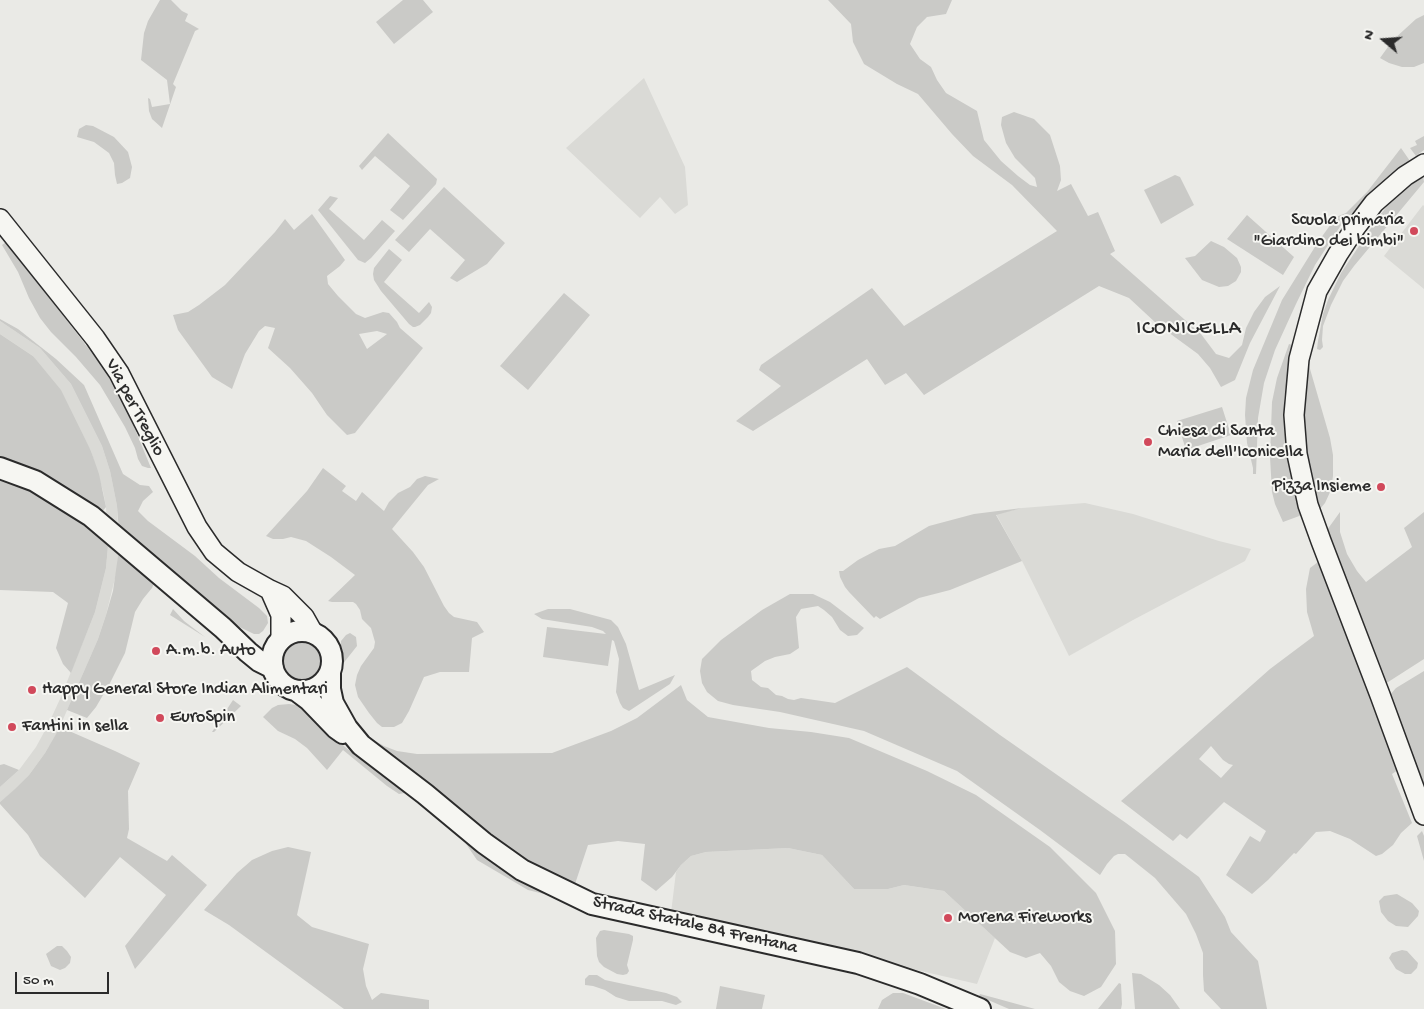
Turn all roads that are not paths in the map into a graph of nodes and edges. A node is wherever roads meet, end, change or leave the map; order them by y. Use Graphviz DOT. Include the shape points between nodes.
graph roads {
  1 [pos="1424,164"];
  2 [pos="0,218"];
  3 [pos="0,468"];
  4 [pos="270,590"];
  5 [pos="223,628"];
  6 [pos="313,633"];
  7 [pos="279,643"];
  8 [pos="273,668"];
  9 [pos="330,673"];
  10 [pos="297,691"];
  11 [pos="361,745"];
  12 [pos="1424,815"];
  13 [pos="980,1009"];
  1 -- 12 [label="main road" via="1374,203 1354,228 1317,291 1299,358 1294,415 1297,454 1308,505"];
  2 -- 4 [label="main road, Via per Treglio" via="119,373 197,527 214,552 238,572"];
  3 -- 5 [label="main road" via="35,481 91,516"];
  4 -- 6 [label="main road, Via per Treglio" via="288,600"];
  4 -- 7 [label="main road" via="281,615"];
  5 -- 7 [label="main road" via="246,640 268,646"];
  5 -- 8 [label="main road" via="259,661"];
  6 -- 7 [label="main road" via="299,632"];
  6 -- 9 [label="main road" via="324,641 332,655"];
  7 -- 8 [label="main road" via="273,656"];
  8 -- 10 [label="main road" via="279,681"];
  9 -- 10 [label="main road" via="318,687"];
  9 -- 11 [label="main road, Strada Statale 84 Frentana" via="333,703"];
  10 -- 11 [label="main road, Strada Statale 84 Frentana" via="336,728"];
  11 -- 13 [label="main road, Strada Statale 84 Frentana" via="484,844 522,870 592,904 858,963"];
}
